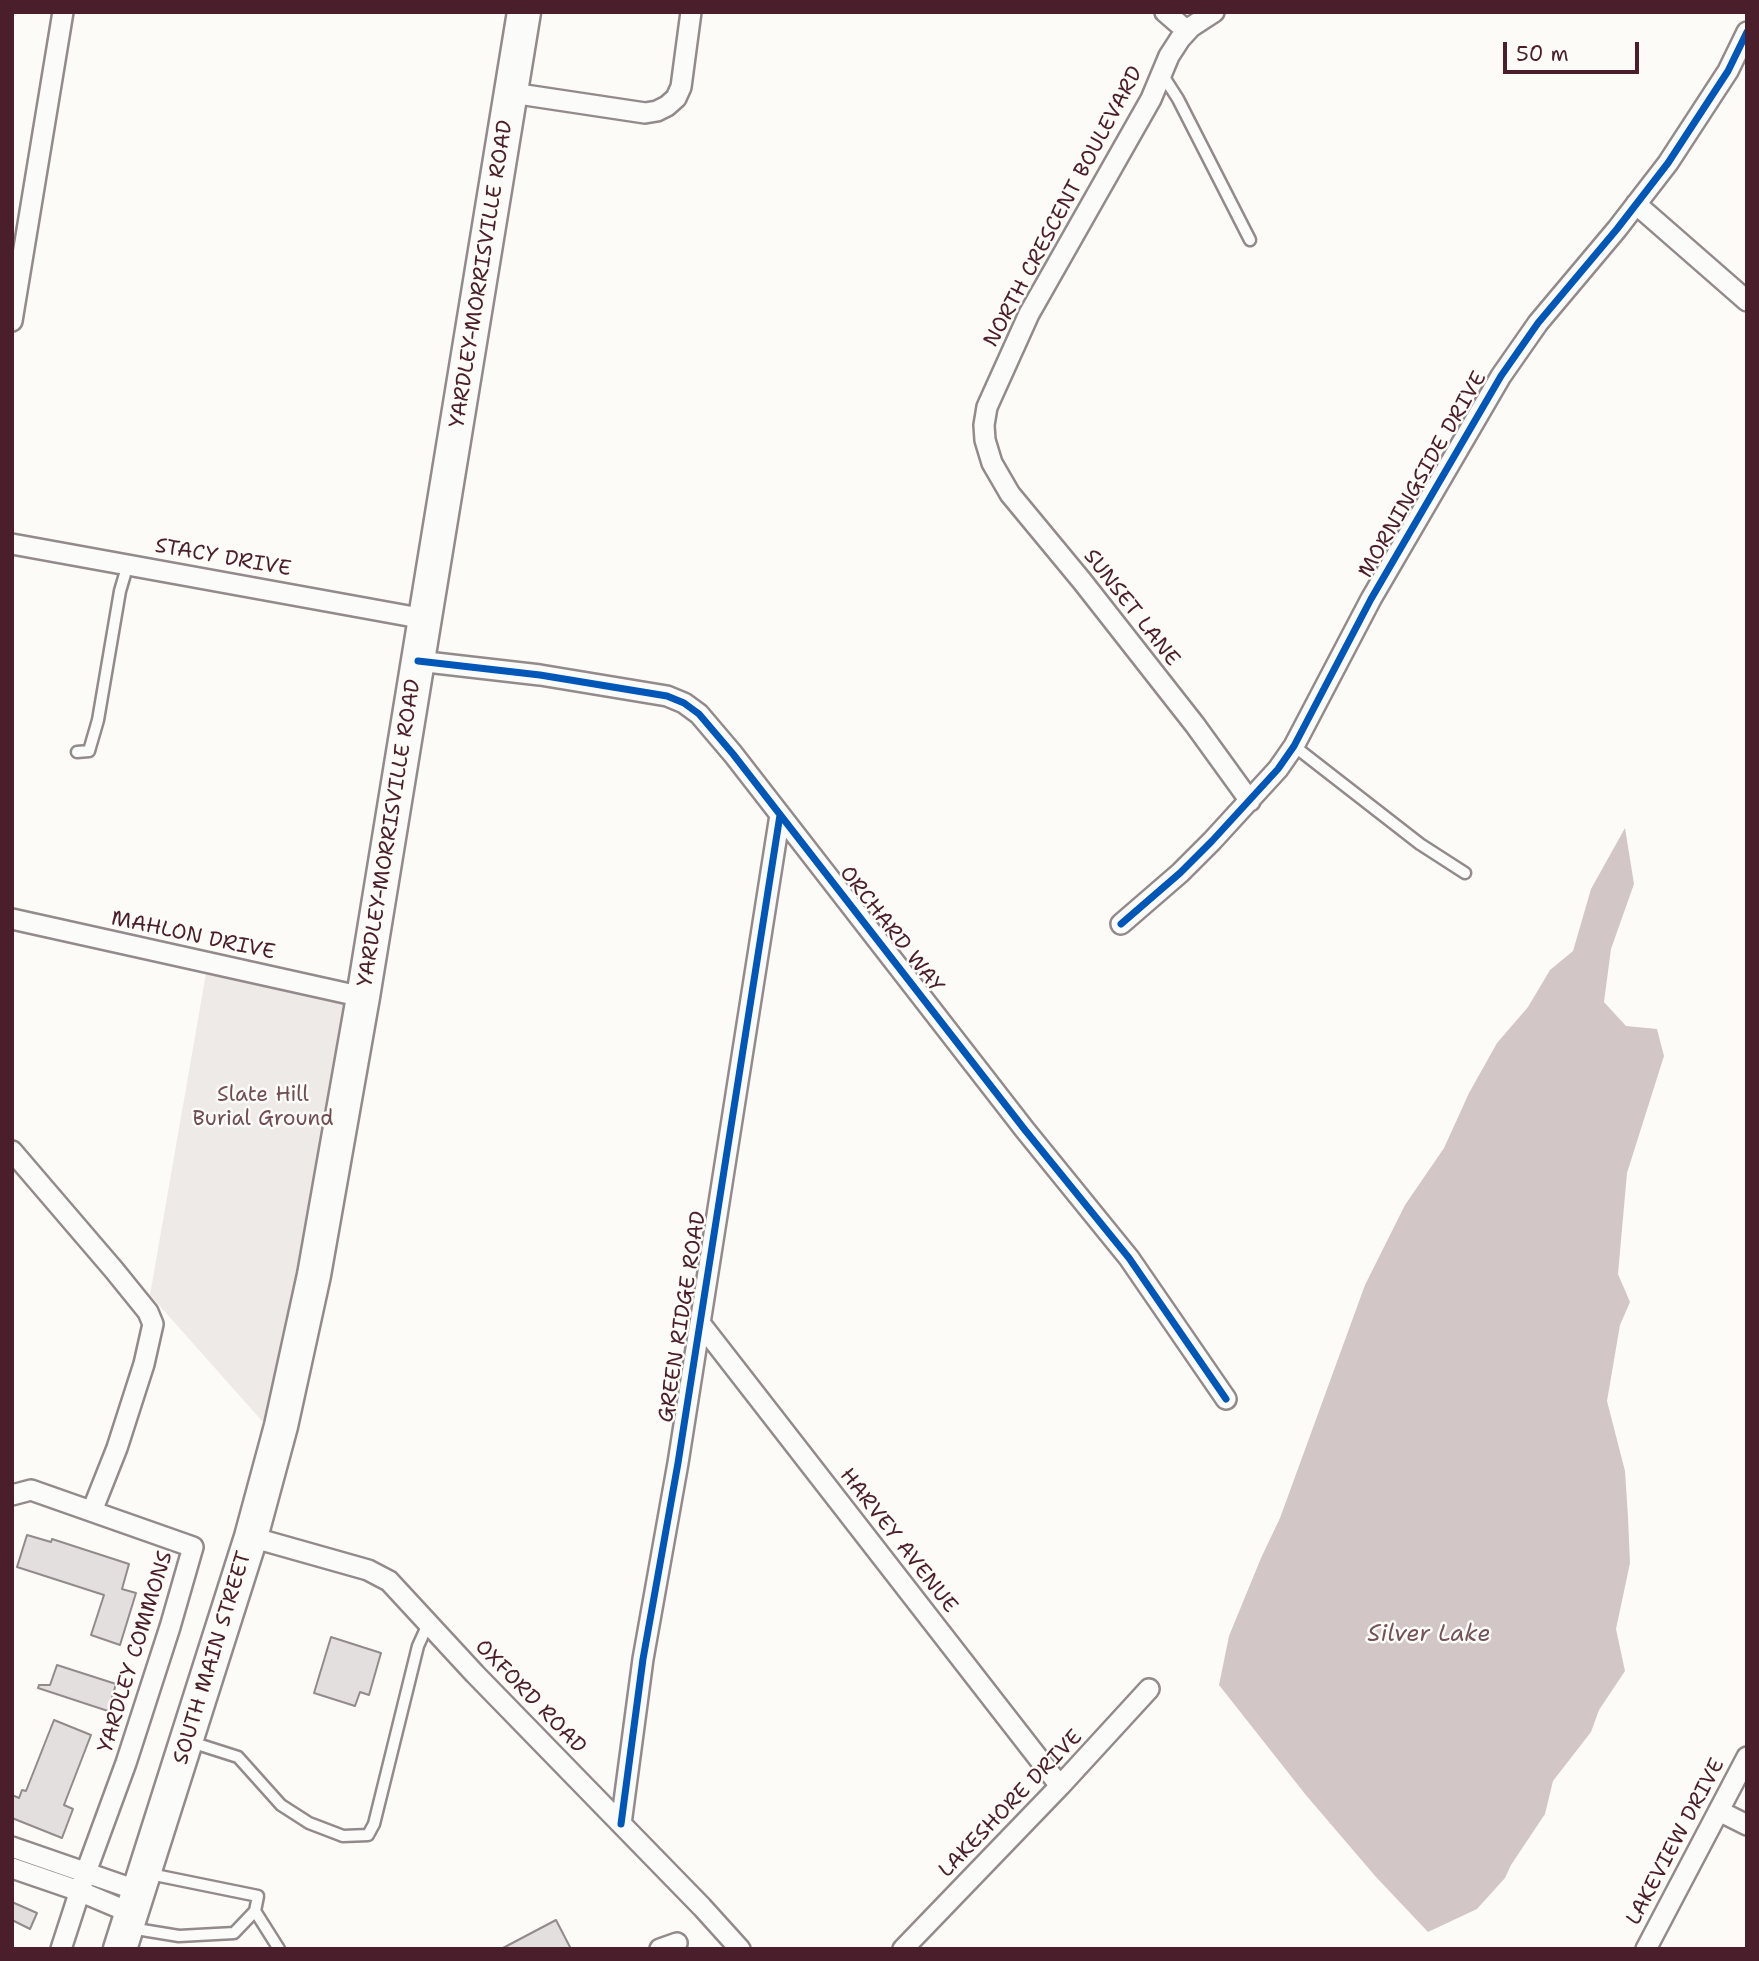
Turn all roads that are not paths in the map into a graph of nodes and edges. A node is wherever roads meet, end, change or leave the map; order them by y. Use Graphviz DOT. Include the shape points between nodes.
graph roads {
  1 [pos="63,12"];
  2 [pos="524,12"];
  3 [pos="691,12"];
  4 [pos="1165,12"];
  5 [pos="1214,12"];
  6 [pos="1187,31"];
  7 [pos="1747,32"];
  8 [pos="1162,74"];
  9 [pos="512,93"];
  10 [pos="1636,204"];
  11 [pos="1250,240"];
  12 [pos="1747,301"];
  13 [pos="12,321"];
  14 [pos="985,440"];
  15 [pos="12,544"];
  16 [pos="128,564"];
  17 [pos="425,619"];
  18 [pos="418,661"];
  19 [pos="1294,746"];
  20 [pos="77,752"];
  21 [pos="1250,800"];
  22 [pos="780,815"];
  23 [pos="1465,873"];
  24 [pos="12,919"];
  25 [pos="1121,924"];
  26 [pos="363,997"];
  27 [pos="12,1151"];
  28 [pos="700,1323"];
  29 [pos="295,1363"];
  30 [pos="1226,1399"];
  31 [pos="12,1494"];
  32 [pos="92,1511"];
  33 [pos="251,1537"];
  34 [pos="428,1624"];
  35 [pos="1149,1689"];
  36 [pos="187,1740"];
  37 [pos="1747,1756"];
  38 [pos="1060,1786"];
  39 [pos="1719,1811"];
  40 [pos="621,1824"];
  41 [pos="1747,1825"];
  42 [pos="12,1847"];
  43 [pos="12,1868"];
  44 [pos="86,1871"];
  45 [pos="79,1891"];
  46 [pos="132,1911"];
  47 [pos="255,1911"];
  48 [pos="61,1949"];
  49 [pos="279,1949"];
  50 [pos="740,1949"];
  51 [pos="904,1949"];
  52 [pos="1646,1949"];
  1 -- 13 [label="street"];
  2 -- 9 [label="main road, YARDLEY-MORRISVILLE ROAD"];
  3 -- 9 [label="street" via="681,87 676,98 657,111"];
  4 -- 6 [label="street"];
  5 -- 6 [label="street, NORTH CRESCENT BOULEVARD"];
  6 -- 8 [label="street, NORTH CRESCENT BOULEVARD"];
  7 -- 10 [label="street, MORNINGSIDE DRIVE" via="1728,71"];
  8 -- 11 [label="lane"];
  8 -- 14 [label="street, NORTH CRESCENT BOULEVARD" via="1029,314 986,407"];
  9 -- 17 [label="main road, YARDLEY-MORRISVILLE ROAD"];
  10 -- 12 [label="street"];
  10 -- 19 [label="street, MORNINGSIDE DRIVE" via="1538,323 1501,376 1371,599"];
  14 -- 21 [label="street, SUNSET LANE" via="1010,494"];
  15 -- 16 [label="street, STACY DRIVE"];
  16 -- 17 [label="street, STACY DRIVE"];
  16 -- 20 [label="lane" via="89,751"];
  17 -- 18 [label="main road, YARDLEY-MORRISVILLE ROAD"];
  18 -- 22 [label="street, ORCHARD WAY" via="540,675 667,696 684,703 699,714"];
  18 -- 26 [label="main road, YARDLEY-MORRISVILLE ROAD"];
  19 -- 21 [label="street, MORNINGSIDE DRIVE"];
  19 -- 23 [label="lane" via="1420,844"];
  21 -- 25 [label="street, MORNINGSIDE DRIVE" via="1188,865"];
  22 -- 28 [label="street, GREEN RIDGE ROAD"];
  22 -- 30 [label="street, ORCHARD WAY" via="1129,1258"];
  24 -- 26 [label="street, MAHLON DRIVE"];
  26 -- 29 [label="main road, YARDLEY-MORRISVILLE ROAD"];
  27 -- 32 [label="street" via="114,1270 153,1324 117,1448"];
  28 -- 38 [label="street, HARVEY AVENUE"];
  28 -- 40 [label="street, GREEN RIDGE ROAD" via="643,1659"];
  29 -- 33 [label="main road, SOUTH MAIN STREET"];
  31 -- 32 [label="street, YARDLEY COMMONS" via="31,1490"];
  32 -- 44 [label="street, YARDLEY COMMONS" via="193,1547 130,1751"];
  33 -- 34 [label="street, OXFORD ROAD" via="368,1570 389,1581"];
  33 -- 36 [label="main road, SOUTH MAIN STREET"];
  34 -- 36 [label="lane" via="418,1646 368,1835 343,1836 309,1823 281,1805 238,1757"];
  34 -- 40 [label="street, OXFORD ROAD"];
  35 -- 38 [label="street, LAKESHORE DRIVE"];
  36 -- 46 [label="main road, SOUTH MAIN STREET"];
  37 -- 39 [label="street, LAKEVIEW DRIVE"];
  38 -- 51 [label="street, LAKESHORE DRIVE"];
  39 -- 41 [label="street"];
  39 -- 52 [label="street, LAKEVIEW DRIVE"];
  40 -- 50 [label="street, OXFORD ROAD"];
  42 -- 44 [label="street"];
  43 -- 45 [label="street"];
  44 -- 45 [label="street, YARDLEY COMMONS"];
  44 -- 46 [label="street"];
  45 -- 46 [label="street"];
  45 -- 48 [label="street, YARDLEY COMMONS"];
  46 -- 47 [label="lane" via="179,1936 234,1933"];
  46 -- 47 [label="lane" via="258,1896"];
  47 -- 49 [label="lane"];
}
